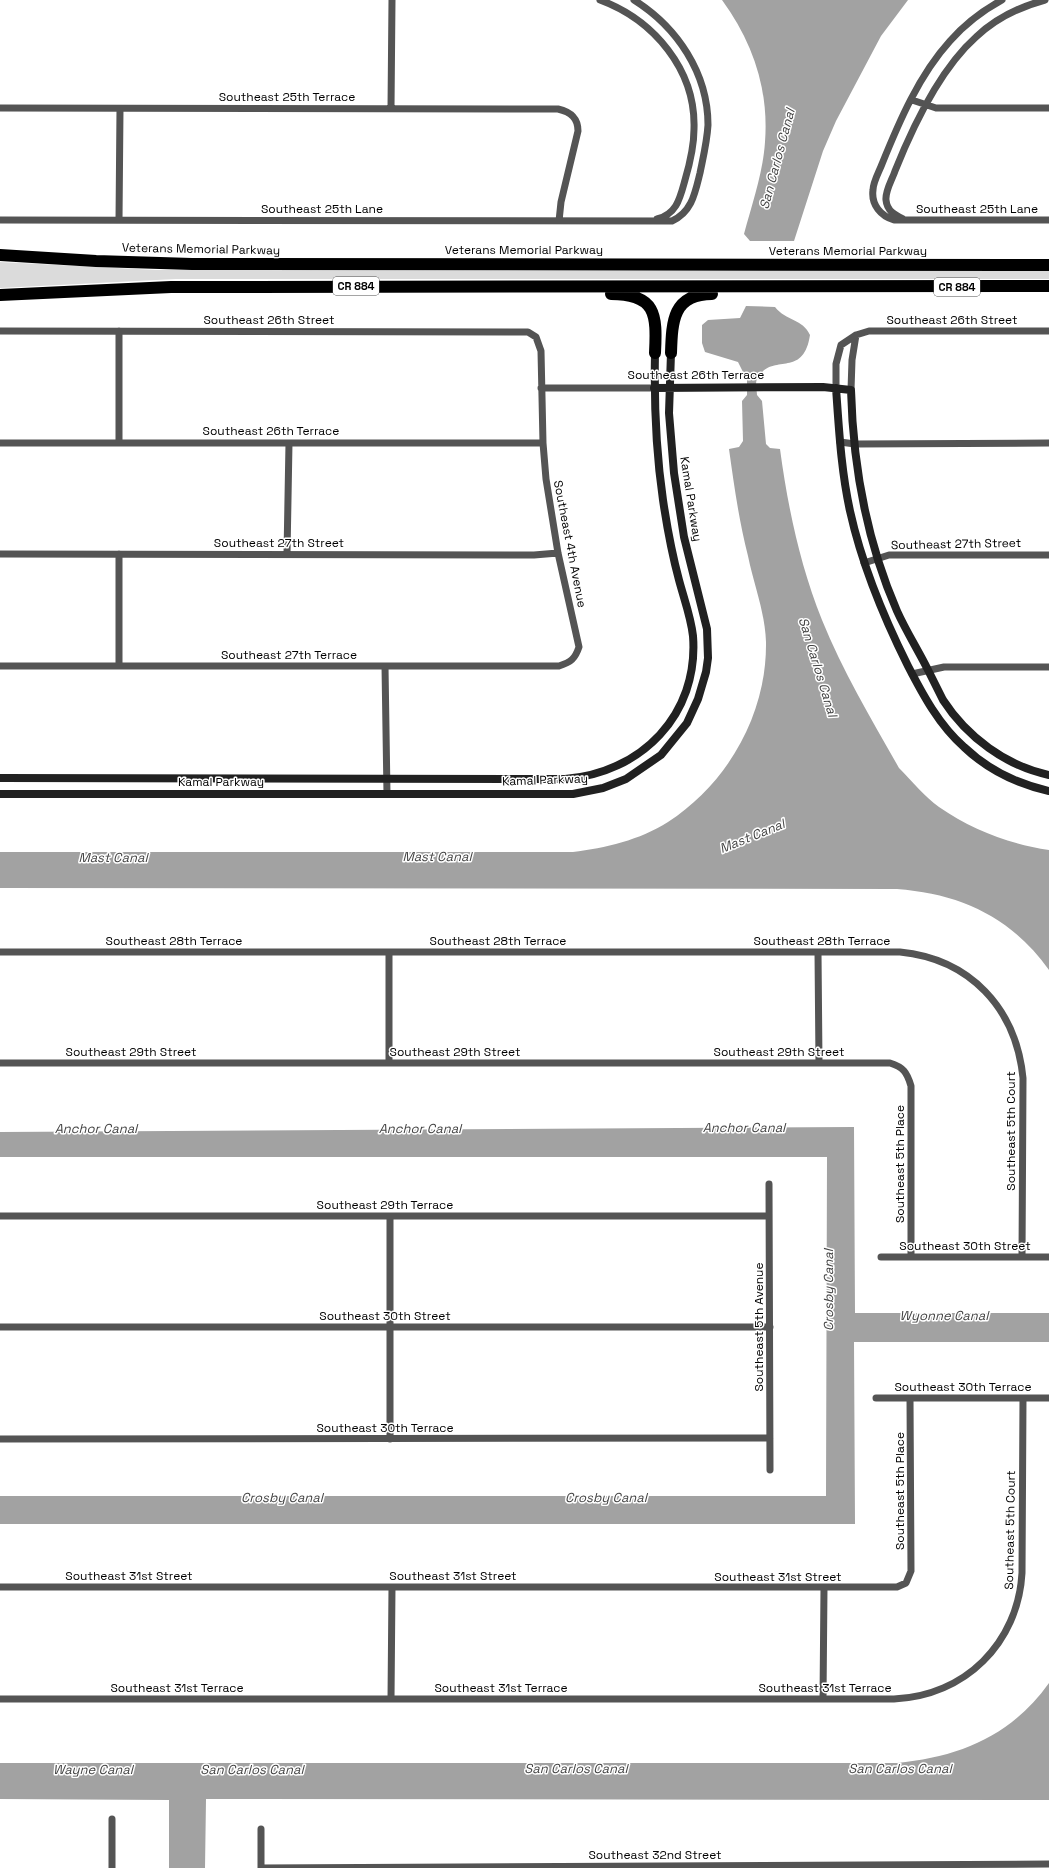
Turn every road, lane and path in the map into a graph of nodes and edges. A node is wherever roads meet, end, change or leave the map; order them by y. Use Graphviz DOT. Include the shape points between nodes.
graph roads {
  1 [pos="392,0"];
  2 [pos="600,0"];
  3 [pos="634,0"];
  4 [pos="1002,0"];
  5 [pos="1045,0"];
  6 [pos="912,100"];
  7 [pos="926,106"];
  8 [pos="0,108"];
  9 [pos="391,108"];
  10 [pos="1049,108"];
  11 [pos="120,109"];
  12 [pos="0,220"];
  13 [pos="120,220"];
  14 [pos="905,220"];
  15 [pos="1049,220"];
  16 [pos="560,221"];
  17 [pos="645,221"];
  18 [pos="0,255"];
  19 [pos="1049,265"];
  20 [pos="459,286"];
  21 [pos="1049,286"];
  22 [pos="969,287"];
  23 [pos="0,295"];
  24 [pos="0,331"];
  25 [pos="119,331"];
  26 [pos="1049,331"];
  27 [pos="856,335"];
  28 [pos="536,337"];
  29 [pos="655,353"];
  30 [pos="671,353"];
  31 [pos="541,388"];
  32 [pos="654,388"];
  33 [pos="671,388"];
  34 [pos="836,388"];
  35 [pos="851,390"];
  36 [pos="840,442"];
  37 [pos="0,443"];
  38 [pos="119,443"];
  39 [pos="289,443"];
  40 [pos="543,443"];
  41 [pos="1049,443"];
  42 [pos="855,444"];
  43 [pos="558,553"];
  44 [pos="0,554"];
  45 [pos="119,554"];
  46 [pos="287,554"];
  47 [pos="1049,554"];
  48 [pos="878,557"];
  49 [pos="864,563"];
  50 [pos="575,658"];
  51 [pos="0,666"];
  52 [pos="119,666"];
  53 [pos="385,666"];
  54 [pos="1049,667"];
  55 [pos="928,670"];
  56 [pos="912,674"];
  57 [pos="1049,775"];
  58 [pos="0,778"];
  59 [pos="386,779"];
  60 [pos="1049,791"];
  61 [pos="0,794"];
  62 [pos="387,794"];
  63 [pos="0,952"];
  64 [pos="389,952"];
  65 [pos="818,952"];
  66 [pos="985,991"];
  67 [pos="0,1063"];
  68 [pos="389,1063"];
  69 [pos="819,1063"];
  70 [pos="907,1073"];
  71 [pos="769,1184"];
  72 [pos="0,1216"];
  73 [pos="390,1216"];
  74 [pos="769,1216"];
  75 [pos="881,1257"];
  76 [pos="910,1257"];
  77 [pos="1022,1257"];
  78 [pos="1049,1257"];
  79 [pos="0,1327"];
  80 [pos="389,1327"];
  81 [pos="770,1327"];
  82 [pos="876,1398"];
  83 [pos="910,1398"];
  84 [pos="1023,1398"];
  85 [pos="1049,1398"];
  86 [pos="770,1438"];
  87 [pos="0,1439"];
  88 [pos="390,1439"];
  89 [pos="770,1470"];
  90 [pos="906,1583"];
  91 [pos="0,1587"];
  92 [pos="392,1587"];
  93 [pos="824,1588"];
  94 [pos="990,1655"];
  95 [pos="0,1699"];
  96 [pos="391,1699"];
  97 [pos="824,1699"];
  98 [pos="112,1819"];
  99 [pos="261,1830"];
  100 [pos="1049,1864"];
  101 [pos="588,1867"];
  102 [pos="699,1867"];
  103 [pos="847,1867"];
  104 [pos="112,1868"];
  105 [pos="261,1868"];
  1 -- 9 [label="street"];
  2 -- 17 [label="street" via="632,16 655,34 678,64 692,99 694,142 677,204 669,215"];
  3 -- 17 [label="street" via="661,20 685,50 701,83 708,117 706,145 691,204 683,215 672,221"];
  4 -- 6 [label="street, Southeast 25th Lane" via="969,22 950,41 934,62"];
  5 -- 7 [label="street" via="1011,13 976,37 950,66"];
  6 -- 7 [label="street"];
  6 -- 14 [label="street, Southeast 25th Lane" via="887,151 873,190 879,211 894,220"];
  7 -- 10 [label="street"];
  7 -- 14 [label="street" via="886,193 888,207 895,215"];
  8 -- 11 [label="street, Southeast 25th Terrace"];
  9 -- 11 [label="street, Southeast 25th Terrace"];
  9 -- 16 [label="street, Southeast 25th Terrace" via="551,109 564,110 572,115 578,123 578,131 561,202"];
  11 -- 13 [label="street"];
  12 -- 13 [label="street, Southeast 25th Lane"];
  13 -- 16 [label="street, Southeast 25th Lane"];
  14 -- 15 [label="street, Southeast 25th Lane"];
  16 -- 17 [label="street, Southeast 25th Lane"];
  18 -- 19 [label="highway, Veterans Memorial Parkway / CR 884" via="178,264"];
  20 -- 22 [label="highway, CR 884"];
  20 -- 23 [label="highway, CR 884" via="171,287"];
  20 -- 29 [label="highway" via="488,294 624,294 640,298 648,305 656,324"];
  21 -- 22 [label="highway, CR 884"];
  22 -- 30 [label="highway" via="886,294 695,295 682,305 677,313 672,332"];
  24 -- 25 [label="street, Southeast 26th Street"];
  25 -- 28 [label="street, Southeast 26th Street" via="528,332"];
  25 -- 38 [label="street"];
  26 -- 27 [label="street, Southeast 26th Street" via="869,331"];
  27 -- 34 [label="street" via="841,345 836,364"];
  27 -- 35 [label="street"];
  28 -- 31 [label="street, Southeast 4th Avenue" via="541,351"];
  29 -- 32 [label="street, Kamal Parkway"];
  30 -- 33 [label="street, Kamal Parkway"];
  31 -- 32 [label="street, Southeast 26th Terrace"];
  31 -- 40 [label="street, Southeast 4th Avenue"];
  32 -- 33 [label="street, Southeast 26th Terrace"];
  32 -- 59 [label="street, Kamal Parkway" via="663,500 674,559 691,624 693,648 687,689 667,726 648,747 625,763 589,776 565,780"];
  33 -- 34 [label="street, Southeast 26th Terrace"];
  33 -- 62 [label="street, Kamal Parkway" via="671,439 678,500 686,545 704,614 708,643 703,686 693,711 679,734 661,755 638,772 613,785 594,791 573,794"];
  34 -- 35 [label="street, Southeast 26th Terrace"];
  34 -- 36 [label="street"];
  35 -- 42 [label="street"];
  36 -- 42 [label="street"];
  36 -- 49 [label="street" via="850,510"];
  37 -- 38 [label="street, Southeast 26th Terrace"];
  38 -- 39 [label="street, Southeast 26th Terrace"];
  39 -- 40 [label="street, Southeast 26th Terrace"];
  39 -- 46 [label="street"];
  40 -- 43 [label="street, Southeast 4th Avenue" via="551,517"];
  41 -- 42 [label="street"];
  42 -- 48 [label="street" via="862,500"];
  43 -- 46 [label="street, Southeast 27th Street"];
  43 -- 50 [label="street, Southeast 4th Avenue" via="578,638 579,647"];
  44 -- 45 [label="street, Southeast 27th Street"];
  45 -- 46 [label="street, Southeast 27th Street"];
  45 -- 52 [label="street"];
  47 -- 48 [label="street, Southeast 27th Street"];
  48 -- 49 [label="street, Southeast 27th Street"];
  48 -- 55 [label="street" via="897,611"];
  49 -- 56 [label="street" via="878,602"];
  50 -- 53 [label="street, Southeast 27th Terrace" via="560,666"];
  51 -- 52 [label="street, Southeast 27th Terrace"];
  52 -- 53 [label="street, Southeast 27th Terrace"];
  53 -- 59 [label="street"];
  54 -- 55 [label="street" via="944,666"];
  55 -- 56 [label="street"];
  55 -- 57 [label="street" via="944,701 977,739 1016,764"];
  56 -- 60 [label="street" via="942,723 972,754 1000,773"];
  58 -- 59 [label="street, Kamal Parkway"];
  59 -- 62 [label="street"];
  61 -- 62 [label="street, Kamal Parkway"];
  63 -- 64 [label="street, Southeast 28th Terrace"];
  64 -- 65 [label="street, Southeast 28th Terrace"];
  64 -- 68 [label="street"];
  65 -- 66 [label="street, Southeast 28th Terrace" via="900,952 919,955 938,960 958,970"];
  65 -- 69 [label="street"];
  66 -- 77 [label="street, Southeast 5th Court" via="1007,1020 1022,1066"];
  67 -- 68 [label="street, Southeast 29th Street"];
  68 -- 69 [label="street, Southeast 29th Street"];
  69 -- 70 [label="street, Southeast 29th Street" via="890,1063"];
  70 -- 76 [label="street, Southeast 5th Place" via="911,1086"];
  71 -- 74 [label="street, Southeast 5th Avenue"];
  72 -- 73 [label="street, Southeast 29th Terrace"];
  73 -- 74 [label="street, Southeast 29th Terrace"];
  73 -- 80 [label="street"];
  74 -- 81 [label="street, Southeast 5th Avenue"];
  75 -- 76 [label="street, Southeast 30th Street"];
  76 -- 77 [label="street, Southeast 30th Street"];
  77 -- 78 [label="street, Southeast 30th Street"];
  79 -- 80 [label="street, Southeast 30th Street"];
  80 -- 81 [label="street, Southeast 30th Street"];
  80 -- 88 [label="street"];
  81 -- 86 [label="street, Southeast 5th Avenue"];
  82 -- 83 [label="street, Southeast 30th Terrace"];
  83 -- 84 [label="street, Southeast 30th Terrace"];
  83 -- 90 [label="street, Southeast 5th Place" via="911,1567"];
  84 -- 85 [label="street, Southeast 30th Terrace"];
  84 -- 94 [label="street, Southeast 5th Court" via="1021,1582 1012,1620"];
  86 -- 88 [label="street, Southeast 30th Terrace"];
  86 -- 89 [label="street, Southeast 5th Avenue"];
  87 -- 88 [label="street, Southeast 30th Terrace"];
  90 -- 93 [label="street, Southeast 31st Street" via="894,1588"];
  91 -- 92 [label="street, Southeast 31st Street"];
  92 -- 93 [label="street, Southeast 31st Street"];
  92 -- 96 [label="street"];
  93 -- 97 [label="street"];
  94 -- 97 [label="street, Southeast 31st Terrace" via="964,1678 930,1693 904,1698"];
  95 -- 96 [label="street, Southeast 31st Terrace"];
  96 -- 97 [label="street, Southeast 31st Terrace"];
  98 -- 104 [label="street"];
  99 -- 105 [label="street"];
  100 -- 103 [label="street, Southeast 32nd Street"];
  101 -- 102 [label="street, Southeast 32nd Street"];
  101 -- 105 [label="street, Southeast 32nd Street"];
  102 -- 103 [label="street, Southeast 32nd Street"];
}
